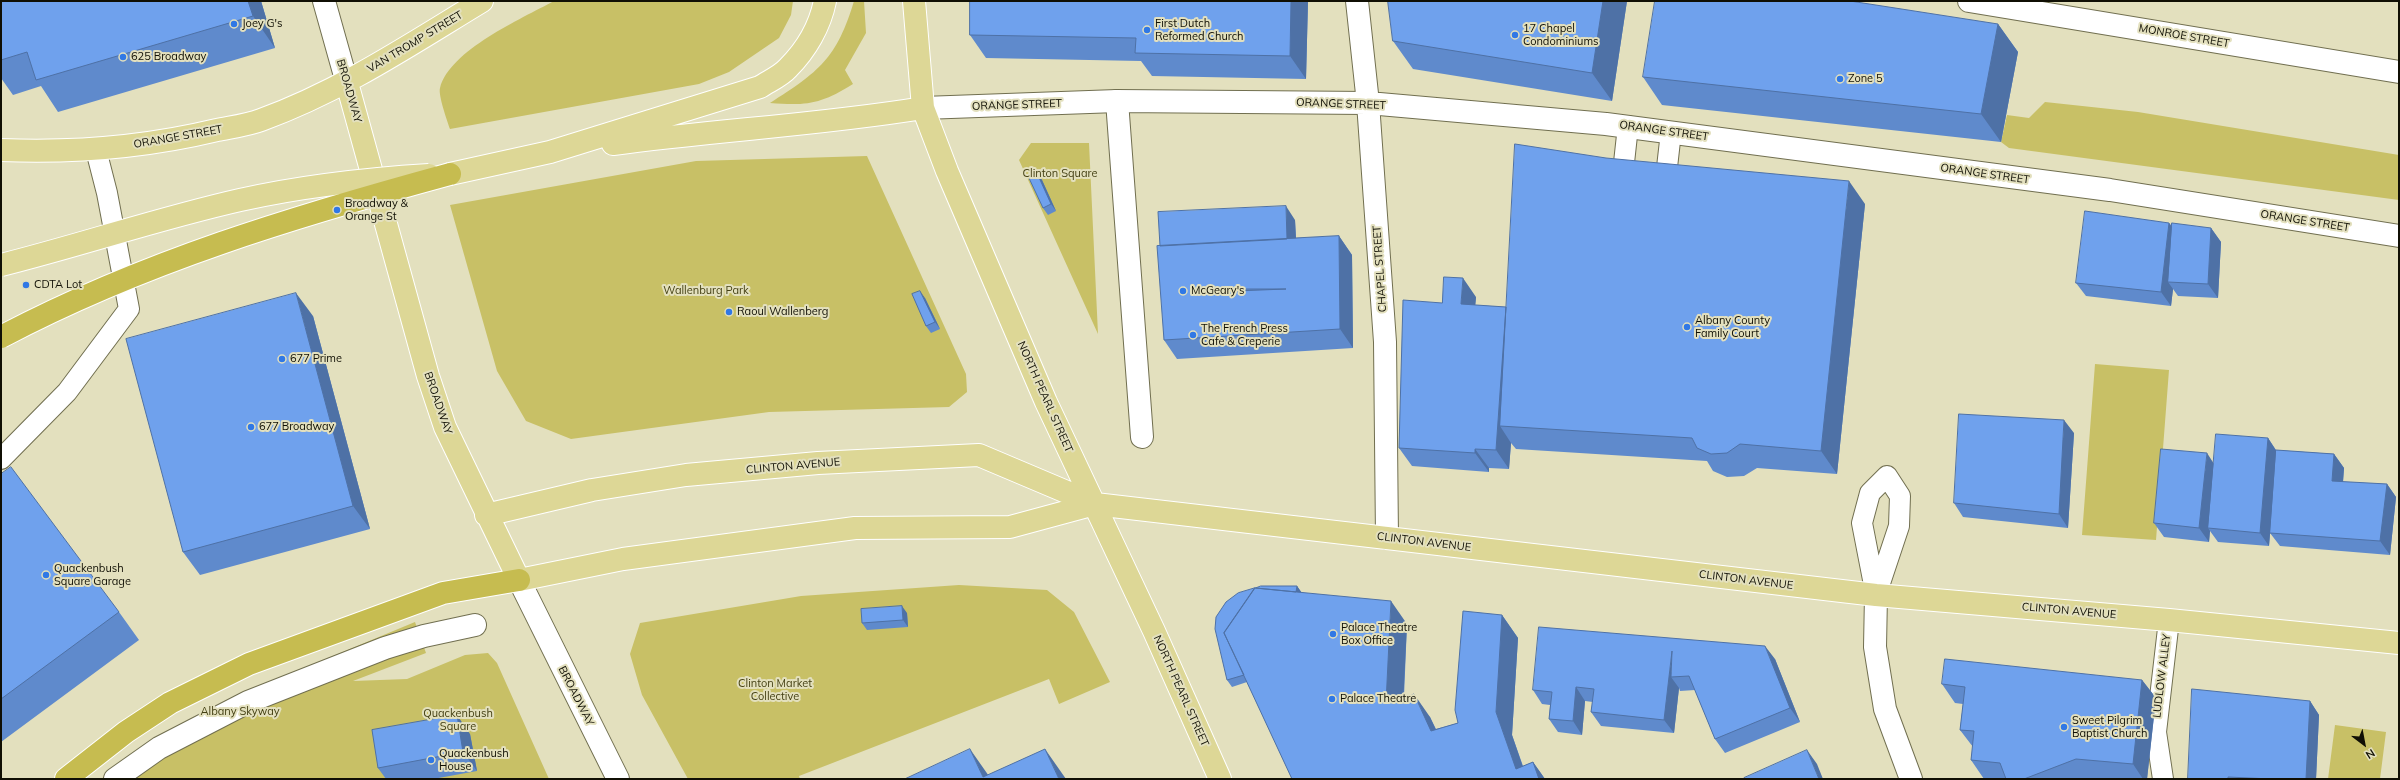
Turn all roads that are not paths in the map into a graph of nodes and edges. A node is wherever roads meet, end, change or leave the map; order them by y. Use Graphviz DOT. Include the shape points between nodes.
graph roads {
  1 [pos="324,1"];
  2 [pos="482,1"];
  3 [pos="825,1"];
  4 [pos="914,1"];
  5 [pos="1357,1"];
  6 [pos="1969,1"];
  7 [pos="2399,72"];
  8 [pos="347,83"];
  9 [pos="1117,101"];
  10 [pos="1368,103"];
  11 [pos="923,108"];
  12 [pos="1628,126"];
  13 [pos="1671,132"];
  14 [pos="1,150"];
  15 [pos="96,150"];
  16 [pos="550,152"];
  17 [pos="450,174"];
  18 [pos="1622,181"];
  19 [pos="1665,185"];
  20 [pos="2399,236"];
  21 [pos="1,264"];
  22 [pos="1,337"];
  23 [pos="1142,437"];
  24 [pos="1,459"];
  25 [pos="1095,504"];
  26 [pos="486,515"];
  27 [pos="1387,538"];
  28 [pos="519,580"];
  29 [pos="1876,595"];
  30 [pos="2169,620"];
  31 [pos="475,625"];
  32 [pos="2399,643"];
  33 [pos="66,779"];
  34 [pos="115,779"];
  35 [pos="618,779"];
  36 [pos="1220,779"];
  37 [pos="1911,779"];
  38 [pos="2163,779"];
  1 -- 8 [label="street, BROADWAY"];
  2 -- 8 [label="main road, VAN TROMP STREET"];
  3 -- 16 [label="main road" via="809,42 788,69 760,87"];
  4 -- 11 [label="main road, NORTH PEARL STREET"];
  5 -- 10 [label="street, CHAPEL STREET"];
  6 -- 7 [label="street, MONROE STREET"];
  8 -- 15 [label="main road, ORANGE STREET" via="261,120 199,135"];
  8 -- 26 [label="main road, BROADWAY" via="428,376 445,427"];
  9 -- 10 [label="street, ORANGE STREET"];
  9 -- 11 [label="street, ORANGE STREET"];
  9 -- 23 [label="street"];
  10 -- 12 [label="street, ORANGE STREET"];
  10 -- 27 [label="street, CHAPEL STREET" via="1385,342"];
  11 -- 16 [label="main road" via="873,117 672,136"];
  11 -- 25 [label="main road, NORTH PEARL STREET" via="950,178 1046,402"];
  12 -- 13 [label="street, ORANGE STREET"];
  12 -- 18 [label="lane"];
  13 -- 19 [label="lane"];
  13 -- 20 [label="street, ORANGE STREET" via="2110,190"];
  14 -- 15 [label="main road, ORANGE STREET"];
  15 -- 24 [label="lane" via="107,193 129,309 67,392"];
  16 -- 17 [label="main road"];
  17 -- 21 [label="main road, bridge" via="373,178 261,196"];
  17 -- 22 [label="highway, bridge" via="289,220 182,256 49,312"];
  25 -- 26 [label="main road, CLINTON AVENUE" via="979,455 818,463 686,475 592,490"];
  25 -- 27 [label="main road, CLINTON AVENUE"];
  25 -- 28 [label="main road, CLINTON AVENUE" via="1010,527 855,528 623,559"];
  25 -- 36 [label="main road, NORTH PEARL STREET"];
  26 -- 28 [label="main road, BROADWAY"];
  27 -- 29 [label="main road, CLINTON AVENUE"];
  28 -- 33 [label="highway" via="458,590 249,664 170,703 126,732"];
  28 -- 35 [label="street, BROADWAY"];
  29 -- 29 [label="lane" via="1899,526 1900,496 1887,476 1870,493 1862,523"];
  29 -- 30 [label="main road, CLINTON AVENUE"];
  29 -- 37 [label="street" via="1875,647 1885,709"];
  30 -- 32 [label="main road, CLINTON AVENUE"];
  30 -- 38 [label="lane, LUDLOW ALLEY" via="2156,732"];
  31 -- 34 [label="street" via="385,648 248,702 159,748"];
}
